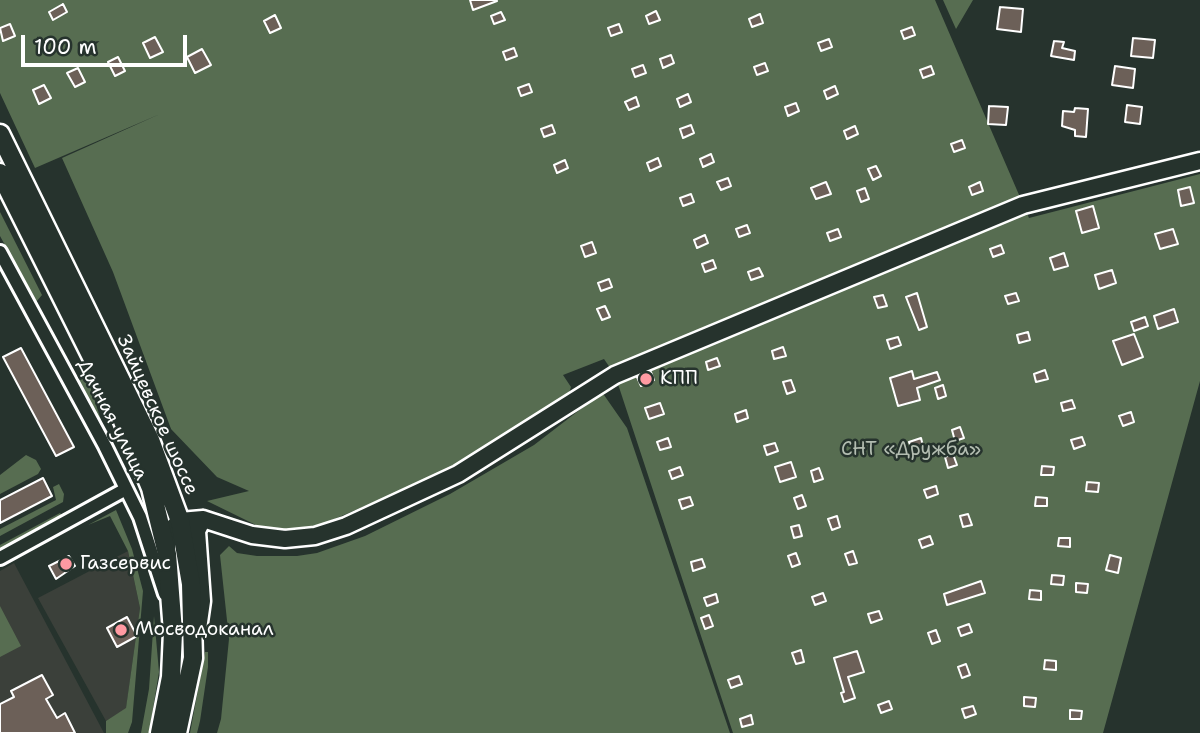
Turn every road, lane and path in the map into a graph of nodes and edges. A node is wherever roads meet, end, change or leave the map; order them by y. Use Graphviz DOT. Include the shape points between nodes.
graph roads {
  1 [pos="0,134"];
  2 [pos="1200,161"];
  3 [pos="0,173"];
  4 [pos="0,252"];
  5 [pos="142,461"];
  6 [pos="126,489"];
  7 [pos="204,519"];
  8 [pos="180,521"];
  9 [pos="167,554"];
  10 [pos="0,558"];
  11 [pos="172,612"];
  12 [pos="193,658"];
  13 [pos="160,733"];
  14 [pos="177,733"];
  1 -- 8 [label="main road, Зайцевское шоссе" via="150,440"];
  2 -- 7 [label="street" via="1023,205 615,375 458,474 327,533 273,539"];
  3 -- 5 [label="main road, Зайцевское шоссе"];
  4 -- 6 [label="street, Дачная улица"];
  5 -- 8 [label="street" via="165,509"];
  5 -- 9 [label="main road, Зайцевское шоссе"];
  6 -- 10 [label="street"];
  6 -- 11 [label="street, Дачная улица" via="149,539"];
  7 -- 8 [label="street"];
  7 -- 12 [label="street" via="197,531 202,601"];
  8 -- 9 [label="street" via="167,532"];
  8 -- 12 [label="main road, Зайцевское шоссе" via="191,584"];
  9 -- 11 [label="main road, Зайцевское шоссе"];
  11 -- 13 [label="main road, Зайцевское шоссе" via="172,677"];
  12 -- 14 [label="main road, Зайцевское шоссе"];
}
